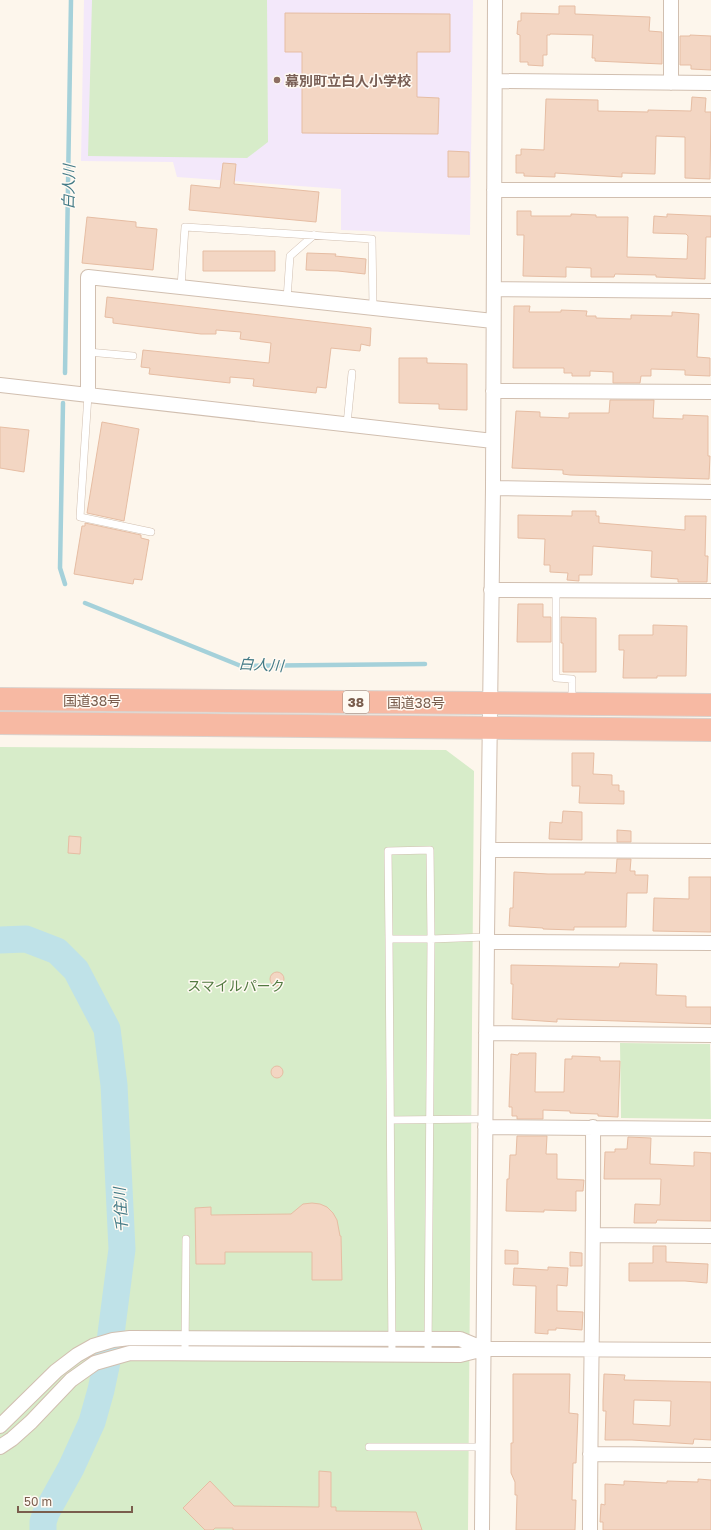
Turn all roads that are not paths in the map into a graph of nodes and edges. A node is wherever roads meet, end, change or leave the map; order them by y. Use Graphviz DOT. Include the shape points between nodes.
graph roads {
  1 [pos="496,0"];
  2 [pos="671,0"];
  3 [pos="496,81"];
  4 [pos="671,83"];
  5 [pos="711,83"];
  6 [pos="494,190"];
  7 [pos="711,190"];
  8 [pos="314,235"];
  9 [pos="181,287"];
  10 [pos="494,289"];
  11 [pos="711,291"];
  12 [pos="287,299"];
  13 [pos="373,308"];
  14 [pos="493,321"];
  15 [pos="88,352"];
  16 [pos="133,356"];
  17 [pos="352,373"];
  18 [pos="0,385"];
  19 [pos="493,390"];
  20 [pos="711,392"];
  21 [pos="88,395"];
  22 [pos="347,424"];
  23 [pos="493,441"];
  24 [pos="492,488"];
  25 [pos="711,492"];
  26 [pos="151,532"];
  27 [pos="491,590"];
  28 [pos="556,591"];
  29 [pos="711,591"];
  30 [pos="0,699"];
  31 [pos="489,703"];
  32 [pos="572,704"];
  33 [pos="711,705"];
  34 [pos="0,723"];
  35 [pos="489,728"];
  36 [pos="711,730"];
  37 [pos="488,850"];
  38 [pos="711,851"];
  39 [pos="431,939"];
  40 [pos="389,940"];
  41 [pos="487,940"];
  42 [pos="711,943"];
  43 [pos="486,1033"];
  44 [pos="711,1035"];
  45 [pos="391,1120"];
  46 [pos="430,1120"];
  47 [pos="485,1123"];
  48 [pos="593,1127"];
  49 [pos="711,1129"];
  50 [pos="594,1235"];
  51 [pos="711,1236"];
  52 [pos="186,1239"];
  53 [pos="185,1338"];
  54 [pos="392,1339"];
  55 [pos="428,1339"];
  56 [pos="484,1349"];
  57 [pos="591,1349"];
  58 [pos="711,1350"];
  59 [pos="185,1353"];
  60 [pos="392,1354"];
  61 [pos="428,1355"];
  62 [pos="0,1426"];
  63 [pos="0,1447"];
  64 [pos="369,1447"];
  65 [pos="483,1447"];
  66 [pos="590,1454"];
  67 [pos="711,1455"];
  68 [pos="482,1530"];
  69 [pos="590,1530"];
  1 -- 3 [label="street"];
  2 -- 4 [label="street"];
  3 -- 4 [label="street"];
  3 -- 6 [label="street"];
  4 -- 5 [label="street"];
  6 -- 7 [label="street"];
  6 -- 10 [label="street"];
  8 -- 9 [label="lane" via="185,227"];
  8 -- 12 [label="lane" via="290,256"];
  8 -- 13 [label="lane" via="372,239"];
  9 -- 12 [label="street"];
  9 -- 15 [label="street" via="88,276"];
  10 -- 11 [label="street"];
  10 -- 14 [label="street"];
  12 -- 13 [label="street"];
  13 -- 14 [label="street"];
  14 -- 19 [label="street"];
  15 -- 16 [label="lane"];
  15 -- 21 [label="street"];
  17 -- 22 [label="lane"];
  18 -- 21 [label="street"];
  19 -- 20 [label="street"];
  19 -- 23 [label="street"];
  21 -- 22 [label="street"];
  21 -- 26 [label="lane" via="80,517"];
  22 -- 23 [label="street"];
  23 -- 24 [label="street"];
  24 -- 25 [label="street"];
  24 -- 27 [label="street"];
  27 -- 28 [label="street"];
  27 -- 31 [label="street"];
  28 -- 29 [label="street"];
  28 -- 32 [label="lane" via="556,678 572,679"];
  30 -- 31 [label="highway, 国道38号 / 38"];
  31 -- 32 [label="highway, 国道38号 / 38"];
  31 -- 35 [label="street"];
  32 -- 33 [label="highway, 国道38号 / 38"];
  34 -- 35 [label="highway, 国道38号 / 38"];
  35 -- 36 [label="highway, 国道38号 / 38"];
  35 -- 37 [label="street"];
  37 -- 38 [label="street"];
  37 -- 41 [label="street"];
  39 -- 40 [label="lane"];
  39 -- 40 [label="lane" via="430,850 423,850 388,851"];
  39 -- 41 [label="lane"];
  39 -- 46 [label="lane"];
  40 -- 45 [label="lane"];
  41 -- 42 [label="street"];
  41 -- 43 [label="street"];
  43 -- 44 [label="street"];
  43 -- 47 [label="street"];
  45 -- 46 [label="lane"];
  45 -- 54 [label="lane"];
  46 -- 47 [label="lane"];
  46 -- 55 [label="lane"];
  47 -- 48 [label="street"];
  47 -- 56 [label="street"];
  48 -- 49 [label="street"];
  48 -- 50 [label="street"];
  50 -- 51 [label="street"];
  50 -- 57 [label="street"];
  52 -- 53 [label="lane"];
  53 -- 54 [label="street"];
  53 -- 59 [label="lane"];
  53 -- 62 [label="street" via="130,1338 93,1346 56,1372"];
  54 -- 55 [label="street"];
  54 -- 60 [label="lane"];
  55 -- 56 [label="street" via="460,1339"];
  55 -- 61 [label="lane"];
  56 -- 57 [label="street"];
  56 -- 61 [label="street" via="460,1355"];
  56 -- 65 [label="street"];
  57 -- 58 [label="street"];
  57 -- 66 [label="street"];
  59 -- 60 [label="street"];
  59 -- 63 [label="street" via="130,1353 94,1363 71,1380 32,1422"];
  60 -- 61 [label="street"];
  64 -- 65 [label="lane"];
  65 -- 68 [label="street"];
  66 -- 67 [label="street"];
  66 -- 69 [label="street"];
}
